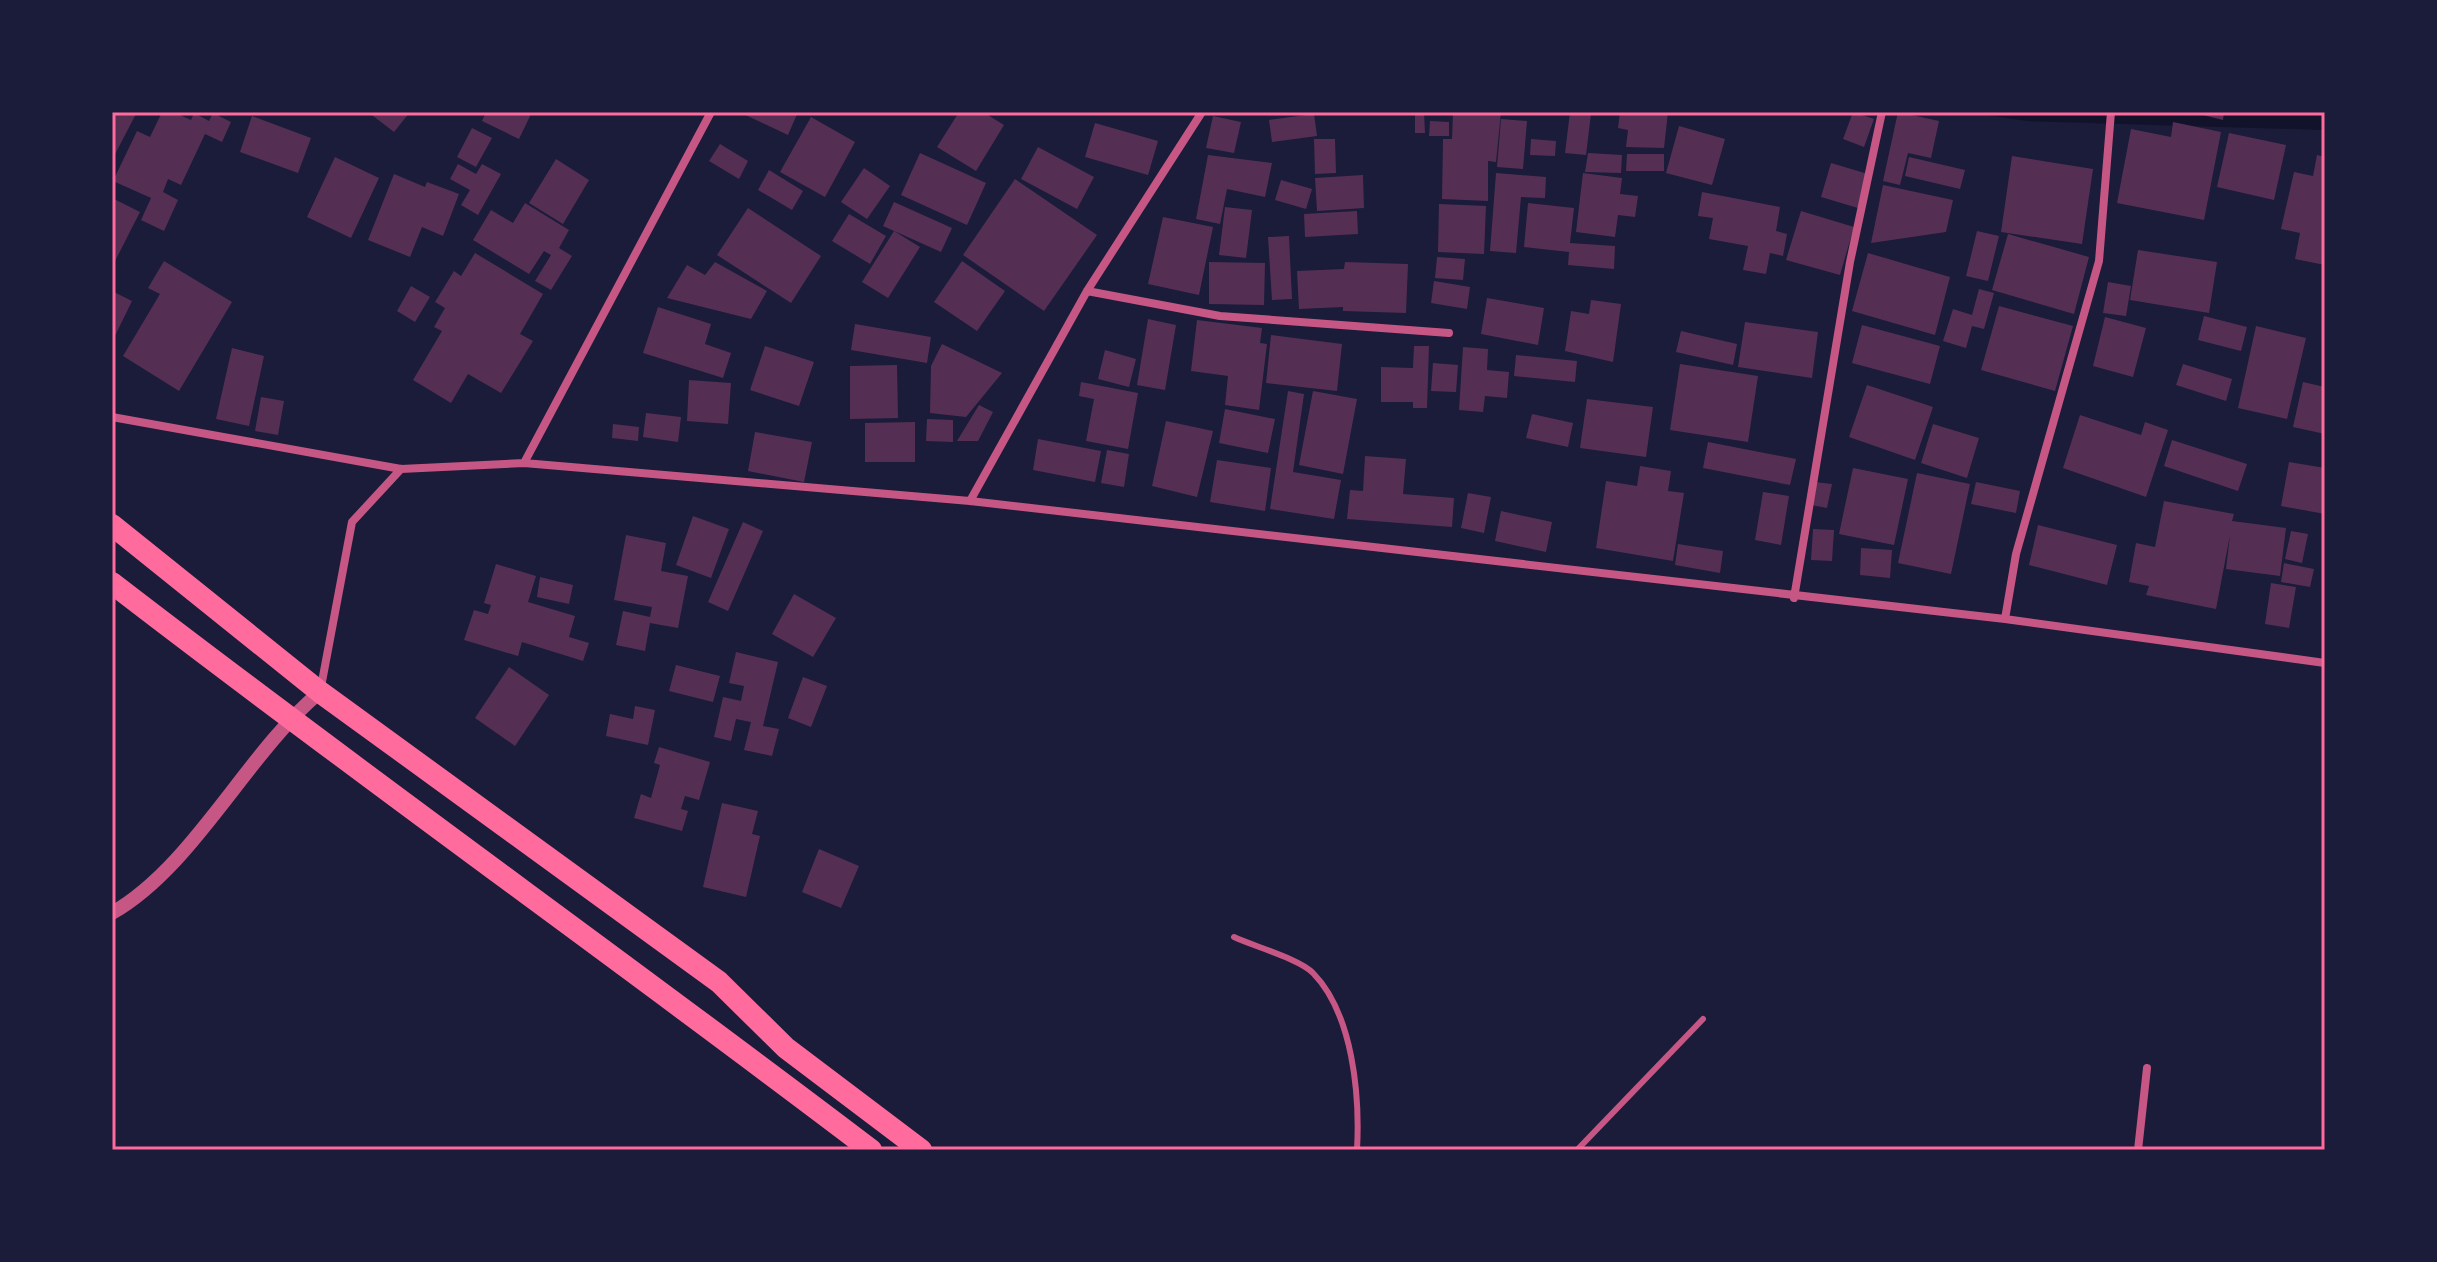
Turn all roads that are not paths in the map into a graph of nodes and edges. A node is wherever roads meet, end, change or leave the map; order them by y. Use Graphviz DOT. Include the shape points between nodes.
graph roads {
  1 [pos="711,112"];
  2 [pos="1202,112"];
  3 [pos="1882,112"];
  4 [pos="2111,112"];
  5 [pos="1087,291"];
  6 [pos="1449,333"];
  7 [pos="112,417"];
  8 [pos="524,463"];
  9 [pos="401,469"];
  10 [pos="970,501"];
  11 [pos="112,525"];
  12 [pos="112,583"];
  13 [pos="1794,598"];
  14 [pos="2005,619"];
  15 [pos="2325,663"];
  16 [pos="320,692"];
  17 [pos="288,719"];
  18 [pos="112,913"];
  19 [pos="1234,937"];
  20 [pos="1703,1019"];
  21 [pos="2147,1068"];
  22 [pos="871,1150"];
  23 [pos="921,1150"];
  24 [pos="1357,1150"];
  25 [pos="1577,1150"];
  26 [pos="2138,1150"];
  1 -- 8 [label="street"];
  2 -- 5 [label="street"];
  3 -- 13 [label="street" via="1850,262"];
  4 -- 14 [label="street" via="2099,261 2016,554"];
  5 -- 6 [label="street" via="1220,316"];
  5 -- 10 [label="street"];
  7 -- 9 [label="street"];
  8 -- 9 [label="street"];
  8 -- 10 [label="street"];
  9 -- 16 [label="street" via="352,522"];
  10 -- 13 [label="street"];
  11 -- 16 [label="highway"];
  12 -- 17 [label="highway"];
  13 -- 14 [label="street"];
  14 -- 15 [label="street"];
  16 -- 17 [label="street"];
  16 -- 23 [label="highway" via="719,982 786,1048"];
  17 -- 18 [label="street" via="172,863"];
  17 -- 22 [label="highway"];
  19 -- 24 [label="lane" via="1311,971 1328,994 1346,1029"];
  20 -- 25 [label="lane"];
  21 -- 26 [label="street"];
}
